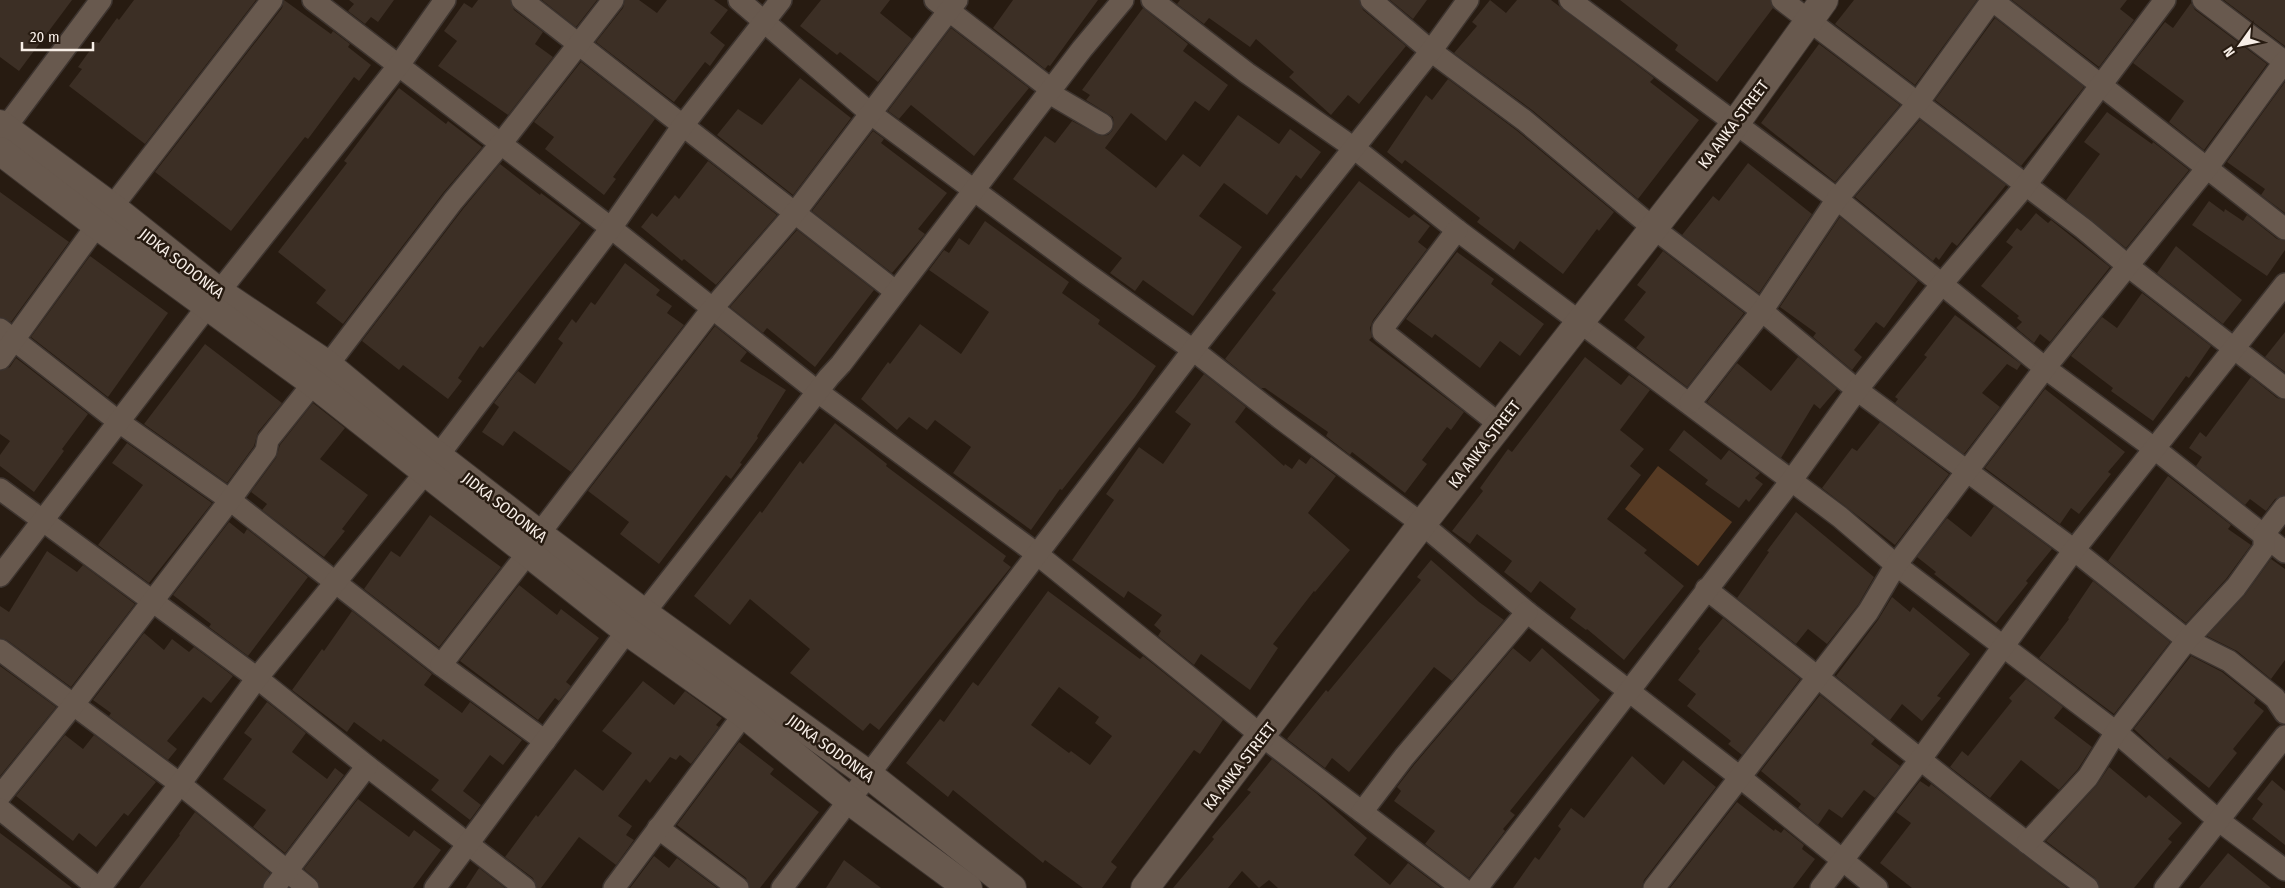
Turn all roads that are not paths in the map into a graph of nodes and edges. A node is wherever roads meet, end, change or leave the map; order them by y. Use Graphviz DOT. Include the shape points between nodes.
graph roads {
  1 [pos="101,0"];
  2 [pos="272,0"];
  3 [pos="312,0"];
  4 [pos="445,0"];
  5 [pos="522,0"];
  6 [pos="613,0"];
  7 [pos="739,0"];
  8 [pos="781,0"];
  9 [pos="1123,0"];
  10 [pos="1152,0"];
  11 [pos="1372,0"];
  12 [pos="1468,0"];
  13 [pos="1570,0"];
  14 [pos="1782,0"];
  15 [pos="2165,0"];
  16 [pos="2203,0"];
  17 [pos="947,4"];
  18 [pos="1817,11"];
  19 [pos="766,21"];
  20 [pos="578,44"];
  21 [pos="1431,51"];
  22 [pos="2285,62"];
  23 [pos="399,64"];
  24 [pos="2101,86"];
  25 [pos="1052,90"];
  26 [pos="1917,104"];
  27 [pos="870,113"];
  28 [pos="684,124"];
  29 [pos="1102,124"];
  30 [pos="1735,124"];
  31 [pos="1,134"];
  32 [pos="500,145"];
  33 [pos="1354,148"];
  34 [pos="2207,168"];
  35 [pos="2025,186"];
  36 [pos="975,191"];
  37 [pos="1837,199"];
  38 [pos="794,214"];
  39 [pos="104,216"];
  40 [pos="1652,227"];
  41 [pos="610,228"];
  42 [pos="2285,229"];
  43 [pos="1457,230"];
  44 [pos="2128,266"];
  45 [pos="1941,284"];
  46 [pos="2285,284"];
  47 [pos="895,291"];
  48 [pos="213,300"];
  49 [pos="712,309"];
  50 [pos="1762,311"];
  51 [pos="1579,322"];
  52 [pos="7,335"];
  53 [pos="2232,348"];
  54 [pos="1193,350"];
  55 [pos="0,359"];
  56 [pos="2045,368"];
  57 [pos="320,374"];
  58 [pos="2285,388"];
  59 [pos="1857,390"];
  60 [pos="818,392"];
  61 [pos="1690,403"];
  62 [pos="119,422"];
  63 [pos="1499,424"];
  64 [pos="2155,449"];
  65 [pos="431,464"];
  66 [pos="1968,472"];
  67 [pos="1791,481"];
  68 [pos="0,489"];
  69 [pos="230,500"];
  70 [pos="2285,507"];
  71 [pos="42,521"];
  72 [pos="1422,524"];
  73 [pos="2264,534"];
  74 [pos="533,544"];
  75 [pos="2074,550"];
  76 [pos="2285,552"];
  77 [pos="1037,554"];
  78 [pos="1896,565"];
  79 [pos="0,576"];
  80 [pos="334,581"];
  81 [pos="1706,590"];
  82 [pos="152,602"];
  83 [pos="1527,612"];
  84 [pos="636,622"];
  85 [pos="2187,640"];
  86 [pos="2003,647"];
  87 [pos="0,650"];
  88 [pos="441,665"];
  89 [pos="1819,676"];
  90 [pos="257,678"];
  91 [pos="1629,692"];
  92 [pos="74,704"];
  93 [pos="2285,713"];
  94 [pos="744,714"];
  95 [pos="2116,732"];
  96 [pos="1262,736"];
  97 [pos="2285,736"];
  98 [pos="545,741"];
  99 [pos="1920,760"];
  100 [pos="367,766"];
  101 [pos="869,775"];
  102 [pos="1741,778"];
  103 [pos="180,784"];
  104 [pos="0,796"];
  105 [pos="850,801"];
  106 [pos="0,809"];
  107 [pos="1362,812"];
  108 [pos="2218,820"];
  109 [pos="658,828"];
  110 [pos="2027,843"];
  111 [pos="468,845"];
  112 [pos="1842,860"];
  113 [pos="2285,870"];
  114 [pos="280,880"];
  115 [pos="99,888"];
  116 [pos="308,888"];
  117 [pos="435,888"];
  118 [pos="525,888"];
  119 [pos="614,888"];
  120 [pos="738,888"];
  121 [pos="782,888"];
  122 [pos="968,888"];
  123 [pos="1012,888"];
  124 [pos="1145,888"];
  125 [pos="1462,888"];
  126 [pos="1477,888"];
  127 [pos="1654,888"];
  128 [pos="1821,888"];
  129 [pos="1877,888"];
  130 [pos="2088,888"];
  131 [pos="2165,888"];
  1 -- 31 [label="street"];
  2 -- 39 [label="street"];
  3 -- 23 [label="street"];
  4 -- 23 [label="street"];
  5 -- 20 [label="street"];
  6 -- 20 [label="street"];
  7 -- 19 [label="street"];
  8 -- 19 [label="street"];
  9 -- 25 [label="street"];
  10 -- 33 [label="street" via="1247,73"];
  11 -- 21 [label="street"];
  12 -- 21 [label="street"];
  13 -- 30 [label="street"];
  14 -- 18 [label="street"];
  15 -- 24 [label="street"];
  16 -- 22 [label="street"];
  17 -- 25 [label="street"];
  17 -- 27 [label="street"];
  18 -- 26 [label="street"];
  18 -- 30 [label="main road, KA ANKA STREET"];
  19 -- 27 [label="street"];
  19 -- 28 [label="street"];
  20 -- 28 [label="street"];
  20 -- 32 [label="street"];
  21 -- 33 [label="street"];
  21 -- 40 [label="street" via="1524,120"];
  22 -- 34 [label="street"];
  23 -- 32 [label="street"];
  23 -- 48 [label="street"];
  24 -- 26 [label="street" via="1992,0"];
  24 -- 34 [label="street"];
  24 -- 35 [label="street"];
  25 -- 29 [label="street" via="1056,97"];
  25 -- 36 [label="street"];
  26 -- 35 [label="street"];
  26 -- 37 [label="street"];
  27 -- 36 [label="street"];
  27 -- 38 [label="street"];
  28 -- 38 [label="street"];
  28 -- 41 [label="street"];
  30 -- 37 [label="street"];
  30 -- 40 [label="main road, KA ANKA STREET"];
  31 -- 39 [label="main road, JIDKA SODONKA"];
  32 -- 41 [label="street"];
  32 -- 57 [label="street"];
  33 -- 43 [label="street"];
  33 -- 54 [label="street"];
  34 -- 42 [label="street"];
  34 -- 44 [label="street"];
  35 -- 44 [label="street"];
  35 -- 45 [label="street"];
  36 -- 47 [label="street"];
  36 -- 54 [label="street"];
  37 -- 45 [label="street"];
  37 -- 50 [label="street"];
  38 -- 47 [label="street"];
  38 -- 49 [label="street"];
  39 -- 48 [label="main road, JIDKA SODONKA"];
  39 -- 52 [label="street"];
  40 -- 50 [label="street"];
  40 -- 51 [label="main road, KA ANKA STREET"];
  41 -- 49 [label="street"];
  41 -- 65 [label="street"];
  43 -- 51 [label="street"];
  43 -- 63 [label="street" via="1383,332"];
  44 -- 53 [label="street"];
  44 -- 56 [label="street"];
  45 -- 56 [label="street"];
  45 -- 59 [label="street"];
  46 -- 53 [label="street"];
  47 -- 60 [label="street"];
  48 -- 57 [label="main road, JIDKA SODONKA"];
  48 -- 62 [label="street"];
  49 -- 60 [label="street"];
  49 -- 74 [label="street"];
  50 -- 59 [label="street"];
  50 -- 61 [label="street"];
  51 -- 61 [label="street"];
  51 -- 63 [label="main road, KA ANKA STREET"];
  52 -- 55 [label="street"];
  52 -- 62 [label="street"];
  53 -- 58 [label="street"];
  53 -- 64 [label="street"];
  54 -- 72 [label="street"];
  54 -- 77 [label="street"];
  56 -- 64 [label="street"];
  56 -- 66 [label="street"];
  57 -- 65 [label="main road, JIDKA SODONKA"];
  57 -- 69 [label="street" via="268,440 266,451"];
  59 -- 66 [label="street"];
  59 -- 67 [label="street"];
  60 -- 77 [label="street"];
  60 -- 84 [label="street"];
  61 -- 67 [label="street"];
  62 -- 69 [label="street"];
  62 -- 71 [label="street"];
  63 -- 72 [label="main road, KA ANKA STREET"];
  64 -- 73 [label="street"];
  64 -- 75 [label="street"];
  65 -- 74 [label="main road, JIDKA SODONKA"];
  65 -- 80 [label="street"];
  66 -- 75 [label="street"];
  66 -- 78 [label="street"];
  67 -- 78 [label="street" via="1840,516"];
  67 -- 81 [label="street"];
  68 -- 71 [label="street"];
  69 -- 80 [label="street"];
  69 -- 82 [label="street"];
  70 -- 73 [label="street"];
  71 -- 79 [label="street"];
  71 -- 82 [label="street"];
  72 -- 83 [label="street"];
  72 -- 96 [label="main road, KA ANKA STREET"];
  73 -- 76 [label="street"];
  73 -- 85 [label="street" via="2264,548 2236,587"];
  74 -- 84 [label="main road, JIDKA SODONKA"];
  74 -- 88 [label="street"];
  75 -- 85 [label="street"];
  75 -- 86 [label="street"];
  77 -- 96 [label="street"];
  77 -- 101 [label="street"];
  78 -- 86 [label="street"];
  78 -- 89 [label="street" via="1868,612"];
  80 -- 88 [label="street"];
  80 -- 90 [label="street"];
  81 -- 89 [label="street"];
  81 -- 91 [label="street"];
  82 -- 90 [label="street"];
  82 -- 92 [label="street"];
  83 -- 91 [label="street"];
  83 -- 107 [label="street" via="1404,757"];
  84 -- 94 [label="main road, JIDKA SODONKA"];
  84 -- 98 [label="street"];
  84 -- 101 [label="main road, JIDKA SODONKA"];
  85 -- 93 [label="street" via="2229,661 2275,698"];
  85 -- 95 [label="street"];
  86 -- 95 [label="street"];
  86 -- 99 [label="street"];
  87 -- 92 [label="street"];
  88 -- 98 [label="street"];
  89 -- 99 [label="street"];
  89 -- 102 [label="street"];
  90 -- 100 [label="street"];
  90 -- 103 [label="street"];
  91 -- 102 [label="street"];
  91 -- 126 [label="street"];
  92 -- 103 [label="street"];
  92 -- 104 [label="street"];
  94 -- 105 [label="main road, JIDKA SODONKA"];
  94 -- 109 [label="street"];
  95 -- 108 [label="street"];
  95 -- 110 [label="street" via="2088,777"];
  96 -- 107 [label="street"];
  96 -- 124 [label="main road, KA ANKA STREET"];
  97 -- 108 [label="street"];
  98 -- 111 [label="street"];
  99 -- 110 [label="street"];
  99 -- 112 [label="street"];
  100 -- 111 [label="street"];
  100 -- 114 [label="street"];
  101 -- 105 [label="street"];
  101 -- 123 [label="main road, JIDKA SODONKA"];
  102 -- 112 [label="street"];
  102 -- 127 [label="street"];
  103 -- 114 [label="street"];
  103 -- 115 [label="street"];
  105 -- 121 [label="street"];
  105 -- 122 [label="main road, JIDKA SODONKA"];
  106 -- 115 [label="street"];
  107 -- 125 [label="street"];
  108 -- 113 [label="street"];
  108 -- 131 [label="street"];
  109 -- 119 [label="street"];
  109 -- 120 [label="street"];
  110 -- 130 [label="street"];
  111 -- 117 [label="street"];
  111 -- 118 [label="street"];
  112 -- 128 [label="street"];
  112 -- 129 [label="street"];
  114 -- 116 [label="street"];
}
